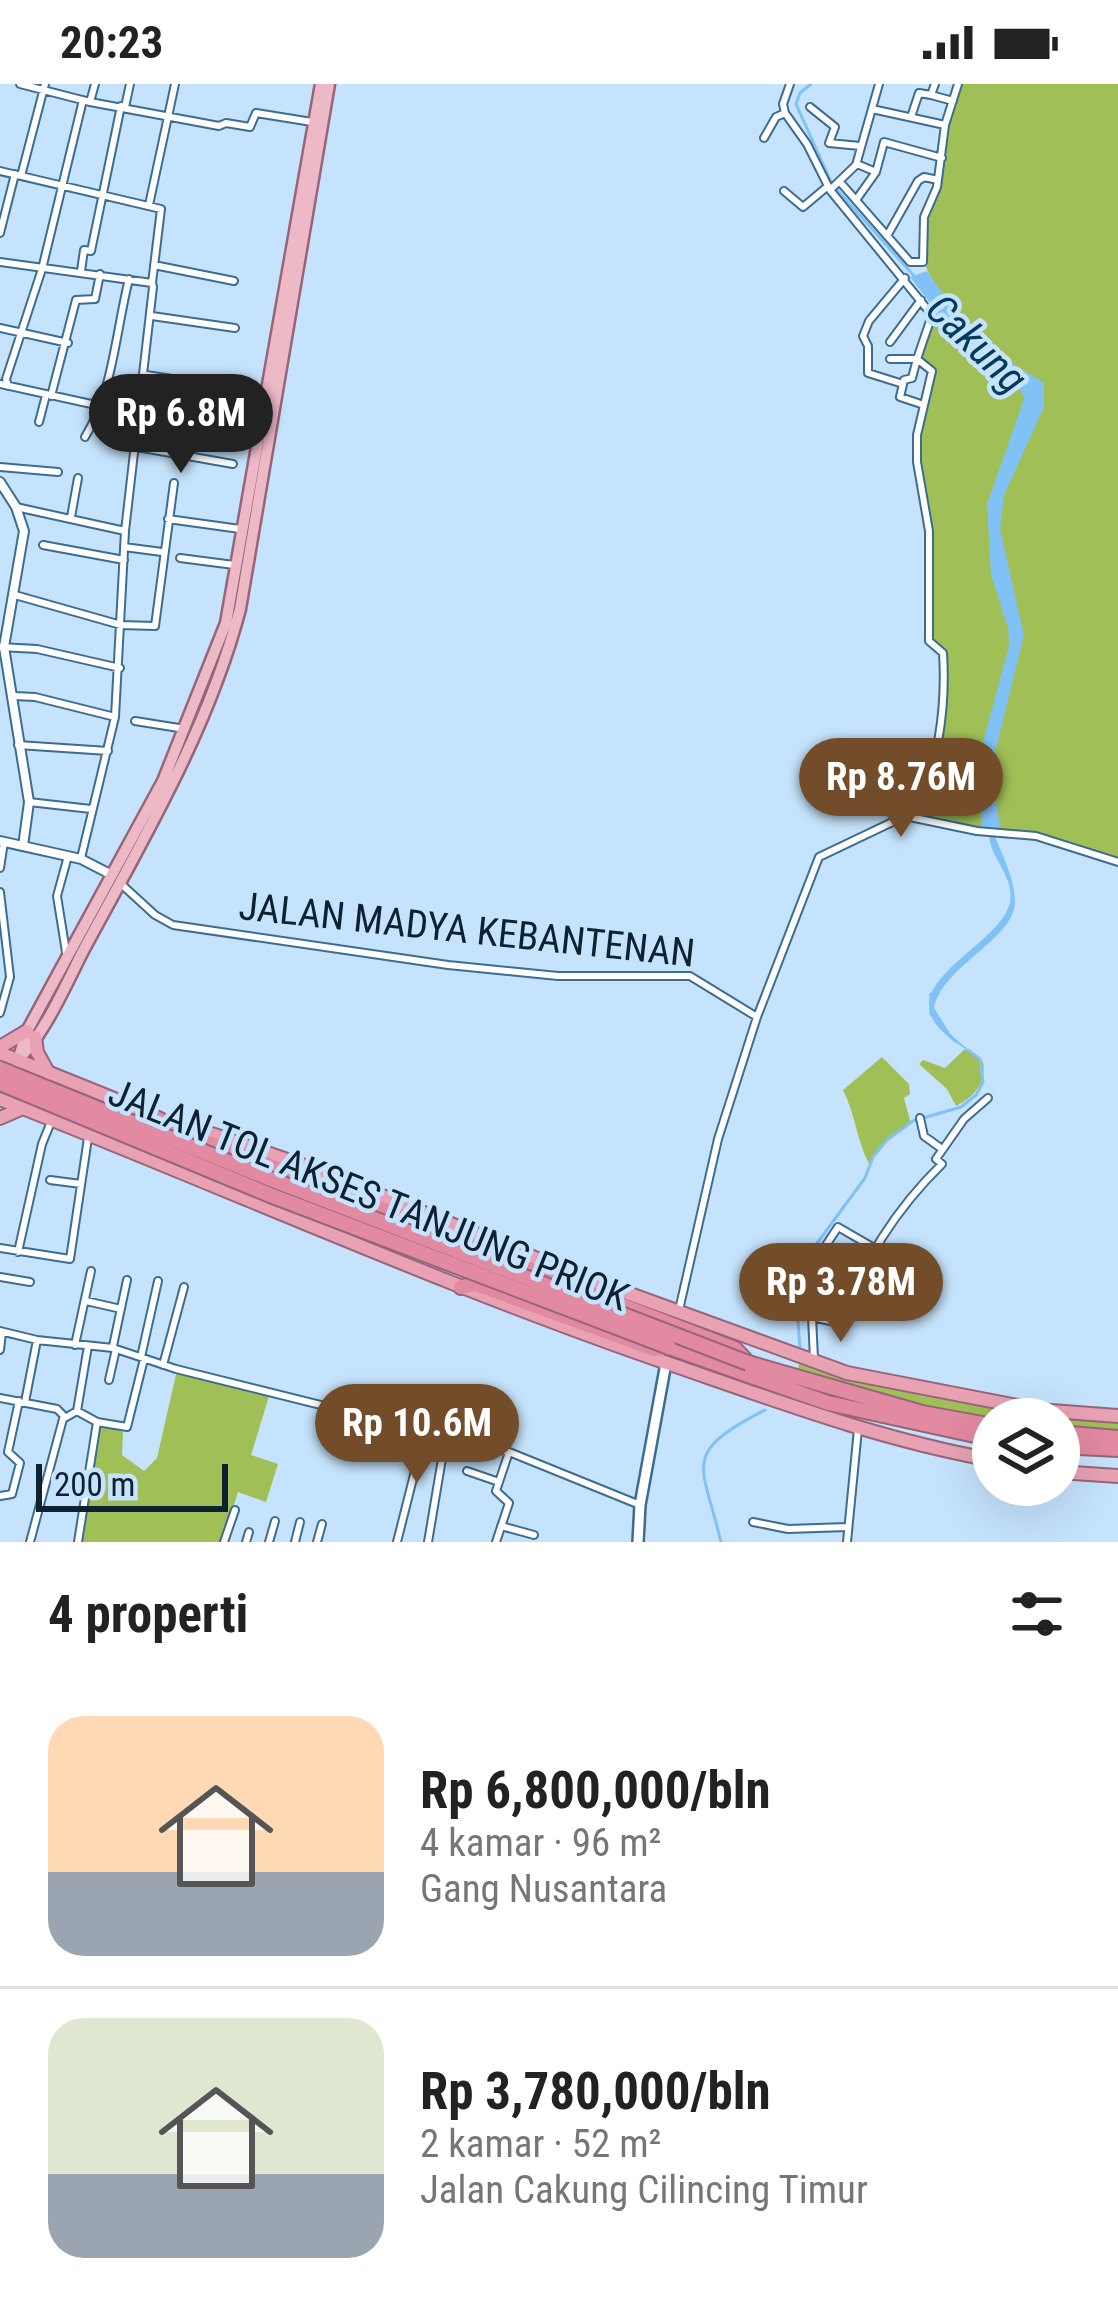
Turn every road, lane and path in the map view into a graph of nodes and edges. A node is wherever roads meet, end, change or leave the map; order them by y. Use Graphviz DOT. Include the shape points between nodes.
graph roads {
  1 [pos="20,84"];
  2 [pos="95,84"];
  3 [pos="130,84"];
  4 [pos="175,84"];
  5 [pos="325,84"];
  6 [pos="790,84"];
  7 [pos="879,84"];
  8 [pos="935,84"];
  9 [pos="958,84"];
  10 [pos="44,86"];
  11 [pos="932,95"];
  12 [pos="87,101"];
  13 [pos="953,101"];
  14 [pos="810,106"];
  15 [pos="123,107"];
  16 [pos="872,109"];
  17 [pos="785,113"];
  18 [pos="168,116"];
  19 [pos="911,118"];
  20 [pos="312,122"];
  21 [pos="945,125"];
  22 [pos="764,138"];
  23 [pos="860,146"];
  24 [pos="941,158"];
  25 [pos="856,164"];
  26 [pos="0,171"];
  27 [pos="876,172"];
  28 [pos="18,175"];
  29 [pos="938,180"];
  30 [pos="61,186"];
  31 [pos="834,186"];
  32 [pos="784,191"];
  33 [pos="105,198"];
  34 [pos="856,200"];
  35 [pos="149,206"];
  36 [pos="0,233"];
  37 [pos="887,236"];
  38 [pos="890,249"];
  39 [pos="0,262"];
  40 [pos="154,265"];
  41 [pos="42,269"];
  42 [pos="80,272"];
  43 [pos="100,274"];
  44 [pos="904,278"];
  45 [pos="129,279"];
  46 [pos="234,281"];
  47 [pos="152,285"];
  48 [pos="921,300"];
  49 [pos="152,316"];
  50 [pos="0,328"];
  51 [pos="235,328"];
  52 [pos="23,334"];
  53 [pos="890,342"];
  54 [pos="68,343"];
  55 [pos="890,359"];
  56 [pos="917,359"];
  57 [pos="146,375"];
  58 [pos="903,384"];
  59 [pos="4,385"];
  60 [pos="49,395"];
  61 [pos="923,405"];
  62 [pos="98,408"];
  63 [pos="231,416"];
  64 [pos="140,417"];
  65 [pos="39,422"];
  66 [pos="232,435"];
  67 [pos="86,437"];
  68 [pos="136,447"];
  69 [pos="233,464"];
  70 [pos="0,467"];
  71 [pos="58,472"];
  72 [pos="78,478"];
  73 [pos="0,482"];
  74 [pos="174,484"];
  75 [pos="4,495"];
  76 [pos="16,507"];
  77 [pos="71,518"];
  78 [pos="169,519"];
  79 [pos="240,529"];
  80 [pos="125,531"];
  81 [pos="43,545"];
  82 [pos="124,547"];
  83 [pos="163,552"];
  84 [pos="180,558"];
  85 [pos="124,560"];
  86 [pos="234,565"];
  87 [pos="15,596"];
  88 [pos="121,625"];
  89 [pos="2,647"];
  90 [pos="120,668"];
  91 [pos="14,696"];
  92 [pos="115,717"];
  93 [pos="135,721"];
  94 [pos="185,730"];
  95 [pos="18,745"];
  96 [pos="108,751"];
  97 [pos="29,802"];
  98 [pos="92,809"];
  99 [pos="907,816"];
  100 [pos="2,842"];
  101 [pos="23,846"];
  102 [pos="68,856"];
  103 [pos="81,859"];
  104 [pos="1118,862"];
  105 [pos="0,868"];
  106 [pos="116,879"];
  107 [pos="0,892"];
  108 [pos="68,956"];
  109 [pos="0,967"];
  110 [pos="10,967"];
  111 [pos="0,1012"];
  112 [pos="757,1017"];
  113 [pos="31,1034"];
  114 [pos="0,1050"];
  115 [pos="20,1059"];
  116 [pos="0,1069"];
  117 [pos="52,1075"];
  118 [pos="8,1097"];
  119 [pos="988,1098"];
  120 [pos="142,1111"];
  121 [pos="38,1113"];
  122 [pos="0,1117"];
  123 [pos="920,1118"];
  124 [pos="52,1119"];
  125 [pos="88,1134"];
  126 [pos="942,1149"];
  127 [pos="50,1180"];
  128 [pos="81,1184"];
  129 [pos="0,1248"];
  130 [pos="877,1250"];
  131 [pos="18,1252"];
  132 [pos="91,1271"];
  133 [pos="0,1277"];
  134 [pos="128,1280"];
  135 [pos="158,1280"];
  136 [pos="30,1282"];
  137 [pos="184,1287"];
  138 [pos="461,1287"];
  139 [pos="86,1300"];
  140 [pos="121,1309"];
  141 [pos="678,1313"];
  142 [pos="812,1318"];
  143 [pos="1,1332"];
  144 [pos="37,1340"];
  145 [pos="75,1345"];
  146 [pos="88,1346"];
  147 [pos="115,1348"];
  148 [pos="0,1350"];
  149 [pos="668,1355"];
  150 [pos="143,1358"];
  151 [pos="813,1362"];
  152 [pos="748,1363"];
  153 [pos="164,1365"];
  154 [pos="109,1381"];
  155 [pos="0,1398"];
  156 [pos="22,1402"];
  157 [pos="76,1411"];
  158 [pos="1118,1416"];
  159 [pos="63,1419"];
  160 [pos="97,1422"];
  161 [pos="972,1422"];
  162 [pos="858,1429"];
  163 [pos="425,1431"];
  164 [pos="972,1434"];
  165 [pos="1080,1435"];
  166 [pos="446,1436"];
  167 [pos="1118,1438"];
  168 [pos="1080,1447"];
  169 [pos="1118,1449"];
  170 [pos="508,1452"];
  171 [pos="972,1455"];
  172 [pos="467,1471"];
  173 [pos="1080,1473"];
  174 [pos="1118,1476"];
  175 [pos="499,1482"];
  176 [pos="0,1496"];
  177 [pos="640,1505"];
  178 [pos="235,1510"];
  179 [pos="274,1521"];
  180 [pos="300,1522"];
  181 [pos="753,1522"];
  182 [pos="322,1525"];
  183 [pos="501,1526"];
  184 [pos="847,1527"];
  185 [pos="249,1532"];
  186 [pos="534,1535"];
  187 [pos="30,1542"];
  188 [pos="78,1542"];
  189 [pos="224,1542"];
  190 [pos="246,1542"];
  191 [pos="269,1542"];
  192 [pos="295,1542"];
  193 [pos="317,1542"];
  194 [pos="397,1542"];
  195 [pos="428,1542"];
  196 [pos="496,1542"];
  197 [pos="638,1542"];
  198 [pos="847,1542"];
  1 -- 10 [label="street"];
  2 -- 12 [label="street"];
  3 -- 15 [label="street"];
  4 -- 18 [label="street"];
  5 -- 20 [label="main road"];
  5 -- 106 [label="main road" via="235,629 190,743"];
  6 -- 17 [label="street"];
  7 -- 16 [label="street"];
  8 -- 11 [label="street"];
  9 -- 13 [label="street"];
  10 -- 12 [label="street"];
  10 -- 28 [label="street"];
  11 -- 13 [label="street"];
  11 -- 19 [label="street" via="919,93"];
  12 -- 15 [label="street"];
  12 -- 30 [label="street"];
  13 -- 21 [label="street"];
  14 -- 23 [label="street" via="835,127 829,143"];
  15 -- 18 [label="street"];
  15 -- 33 [label="street"];
  16 -- 19 [label="street"];
  16 -- 23 [label="street"];
  17 -- 22 [label="street"];
  17 -- 31 [label="street"];
  18 -- 20 [label="street" via="219,126 250,127 256,112"];
  18 -- 35 [label="street"];
  19 -- 21 [label="street"];
  20 -- 79 [label="main road"];
  21 -- 24 [label="street"];
  23 -- 25 [label="street"];
  24 -- 27 [label="street" via="884,142"];
  24 -- 29 [label="street"];
  25 -- 27 [label="street"];
  25 -- 31 [label="street"];
  26 -- 28 [label="street"];
  27 -- 34 [label="street"];
  28 -- 30 [label="street"];
  28 -- 36 [label="street"];
  29 -- 37 [label="street" via="918,181"];
  29 -- 38 [label="street" via="924,217 923,261"];
  30 -- 33 [label="street"];
  30 -- 41 [label="street"];
  31 -- 32 [label="street" via="802,207"];
  31 -- 34 [label="street"];
  31 -- 38 [label="street"];
  33 -- 35 [label="street"];
  33 -- 42 [label="street"];
  34 -- 37 [label="street"];
  35 -- 40 [label="street" via="163,212"];
  37 -- 38 [label="street"];
  38 -- 44 [label="street"];
  39 -- 41 [label="street"];
  40 -- 46 [label="street"];
  40 -- 47 [label="street"];
  41 -- 42 [label="street"];
  41 -- 52 [label="street"];
  42 -- 43 [label="street"];
  43 -- 45 [label="street"];
  43 -- 54 [label="street" via="95,299 76,300"];
  44 -- 48 [label="street"];
  44 -- 58 [label="street" via="863,336 868,373"];
  45 -- 47 [label="street"];
  45 -- 62 [label="street"];
  47 -- 49 [label="street"];
  48 -- 53 [label="street"];
  48 -- 56 [label="street" via="932,315"];
  49 -- 51 [label="street"];
  49 -- 57 [label="street"];
  50 -- 52 [label="street"];
  52 -- 54 [label="street"];
  52 -- 59 [label="street"];
  54 -- 60 [label="street"];
  55 -- 56 [label="street"];
  56 -- 58 [label="street"];
  56 -- 61 [label="street" via="932,371"];
  57 -- 63 [label="street" via="231,389"];
  57 -- 64 [label="street"];
  58 -- 61 [label="street" via="901,398"];
  59 -- 60 [label="street"];
  60 -- 62 [label="street"];
  60 -- 65 [label="street"];
  61 -- 99 [label="street" via="917,462 929,531 929,641 944,652 945,672 930,777"];
  62 -- 64 [label="street"];
  62 -- 67 [label="street"];
  64 -- 66 [label="street"];
  64 -- 68 [label="street"];
  68 -- 69 [label="street"];
  68 -- 80 [label="street"];
  70 -- 71 [label="street"];
  72 -- 77 [label="street"];
  73 -- 75 [label="street"];
  74 -- 78 [label="street"];
  75 -- 76 [label="street"];
  76 -- 77 [label="street"];
  76 -- 87 [label="street" via="25,539"];
  77 -- 80 [label="street"];
  78 -- 79 [label="street"];
  78 -- 83 [label="street"];
  79 -- 86 [label="main road"];
  80 -- 82 [label="street"];
  81 -- 85 [label="street"];
  82 -- 83 [label="street"];
  82 -- 85 [label="street"];
  83 -- 88 [label="street" via="155,626"];
  84 -- 86 [label="street"];
  85 -- 88 [label="street"];
  86 -- 94 [label="main road" via="226,623"];
  87 -- 88 [label="street"];
  87 -- 89 [label="street"];
  88 -- 90 [label="street"];
  89 -- 90 [label="street"];
  89 -- 91 [label="street"];
  90 -- 92 [label="street"];
  91 -- 92 [label="street"];
  91 -- 95 [label="street"];
  92 -- 96 [label="street"];
  93 -- 94 [label="street"];
  94 -- 106 [label="main road"];
  95 -- 96 [label="street"];
  95 -- 97 [label="street"];
  96 -- 98 [label="street"];
  97 -- 98 [label="street"];
  97 -- 101 [label="street"];
  98 -- 103 [label="street"];
  99 -- 104 [label="street" via="1036,836"];
  99 -- 112 [label="street" via="819,857"];
  100 -- 101 [label="street, JALAN MADYA KEBANTENAN"];
  100 -- 105 [label="street"];
  101 -- 102 [label="street, JALAN MADYA KEBANTENAN"];
  102 -- 103 [label="street, JALAN MADYA KEBANTENAN"];
  102 -- 108 [label="street" via="57,896"];
  103 -- 106 [label="street, JALAN MADYA KEBANTENAN"];
  106 -- 108 [label="main road"];
  106 -- 112 [label="street, JALAN MADYA KEBANTENAN" via="173,925 558,976 690,976"];
  106 -- 113 [label="main road"];
  107 -- 110 [label="street"];
  108 -- 113 [label="main road"];
  109 -- 110 [label="street"];
  110 -- 111 [label="street"];
  112 -- 141 [label="street" via="718,1139"];
  113 -- 114 [label="highway"];
  113 -- 115 [label="main road"];
  113 -- 117 [label="highway"];
  114 -- 115 [label="highway"];
  115 -- 117 [label="highway"];
  115 -- 118 [label="main road"];
  116 -- 152 [label="highway, JALAN TOL AKSES TANJUNG PRIOK, bridge"];
  117 -- 120 [label="highway"];
  117 -- 121 [label="highway"];
  118 -- 121 [label="highway"];
  118 -- 122 [label="highway"];
  118 -- 122 [label="street"];
  118 -- 149 [label="highway, JALAN TOL AKSES TANJUNG PRIOK, bridge"];
  119 -- 126 [label="street"];
  120 -- 141 [label="highway" via="328,1174"];
  120 -- 152 [label="highway, bridge" via="735,1349"];
  121 -- 124 [label="highway"];
  123 -- 126 [label="street" via="924,1136"];
  124 -- 125 [label="highway"];
  124 -- 131 [label="street"];
  125 -- 128 [label="street"];
  125 -- 138 [label="highway"];
  126 -- 130 [label="street" via="941,1164"];
  127 -- 128 [label="street"];
  128 -- 131 [label="street" via="70,1259"];
  129 -- 131 [label="street"];
  130 -- 142 [label="street" via="844,1324"];
  130 -- 142 [label="street" via="838,1227 800,1293"];
  132 -- 139 [label="street"];
  133 -- 136 [label="street"];
  134 -- 140 [label="street"];
  135 -- 150 [label="street"];
  137 -- 153 [label="street"];
  138 -- 149 [label="highway" via="546,1322"];
  138 -- 149 [label="highway, bridge" via="489,1289"];
  139 -- 140 [label="street"];
  139 -- 145 [label="street"];
  140 -- 147 [label="street"];
  141 -- 151 [label="highway"];
  142 -- 151 [label="street"];
  143 -- 144 [label="street"];
  143 -- 148 [label="street"];
  144 -- 145 [label="street"];
  144 -- 156 [label="street"];
  145 -- 146 [label="street"];
  146 -- 147 [label="street"];
  146 -- 157 [label="street"];
  147 -- 150 [label="street"];
  147 -- 154 [label="street"];
  149 -- 162 [label="highway" via="749,1393"];
  149 -- 164 [label="highway, JALAN TOL AKSES TANJUNG PRIOK"];
  149 -- 177 [label="main road"];
  150 -- 153 [label="street"];
  150 -- 160 [label="street" via="128,1427"];
  151 -- 158 [label="highway" via="1025,1408"];
  152 -- 161 [label="highway, JALAN TOL AKSES TANJUNG PRIOK"];
  153 -- 163 [label="street"];
  155 -- 156 [label="street"];
  156 -- 159 [label="street" via="60,1409"];
  156 -- 176 [label="street" via="8,1452 20,1463 13,1491"];
  157 -- 159 [label="street"];
  157 -- 160 [label="street"];
  159 -- 187 [label="street"];
  160 -- 188 [label="street"];
  162 -- 171 [label="highway"];
  162 -- 184 [label="street"];
  163 -- 166 [label="street"];
  163 -- 194 [label="street"];
  165 -- 167 [label="highway"];
  166 -- 170 [label="street"];
  166 -- 195 [label="street"];
  168 -- 169 [label="highway"];
  170 -- 175 [label="street"];
  170 -- 177 [label="street"];
  172 -- 175 [label="street"];
  173 -- 174 [label="highway"];
  175 -- 183 [label="street" via="497,1494 509,1501"];
  177 -- 197 [label="main road"];
  178 -- 189 [label="street"];
  179 -- 191 [label="street"];
  180 -- 192 [label="street"];
  181 -- 184 [label="street"];
  182 -- 193 [label="street"];
  183 -- 186 [label="street"];
  183 -- 196 [label="street"];
  184 -- 198 [label="street"];
  185 -- 190 [label="street"];
}
